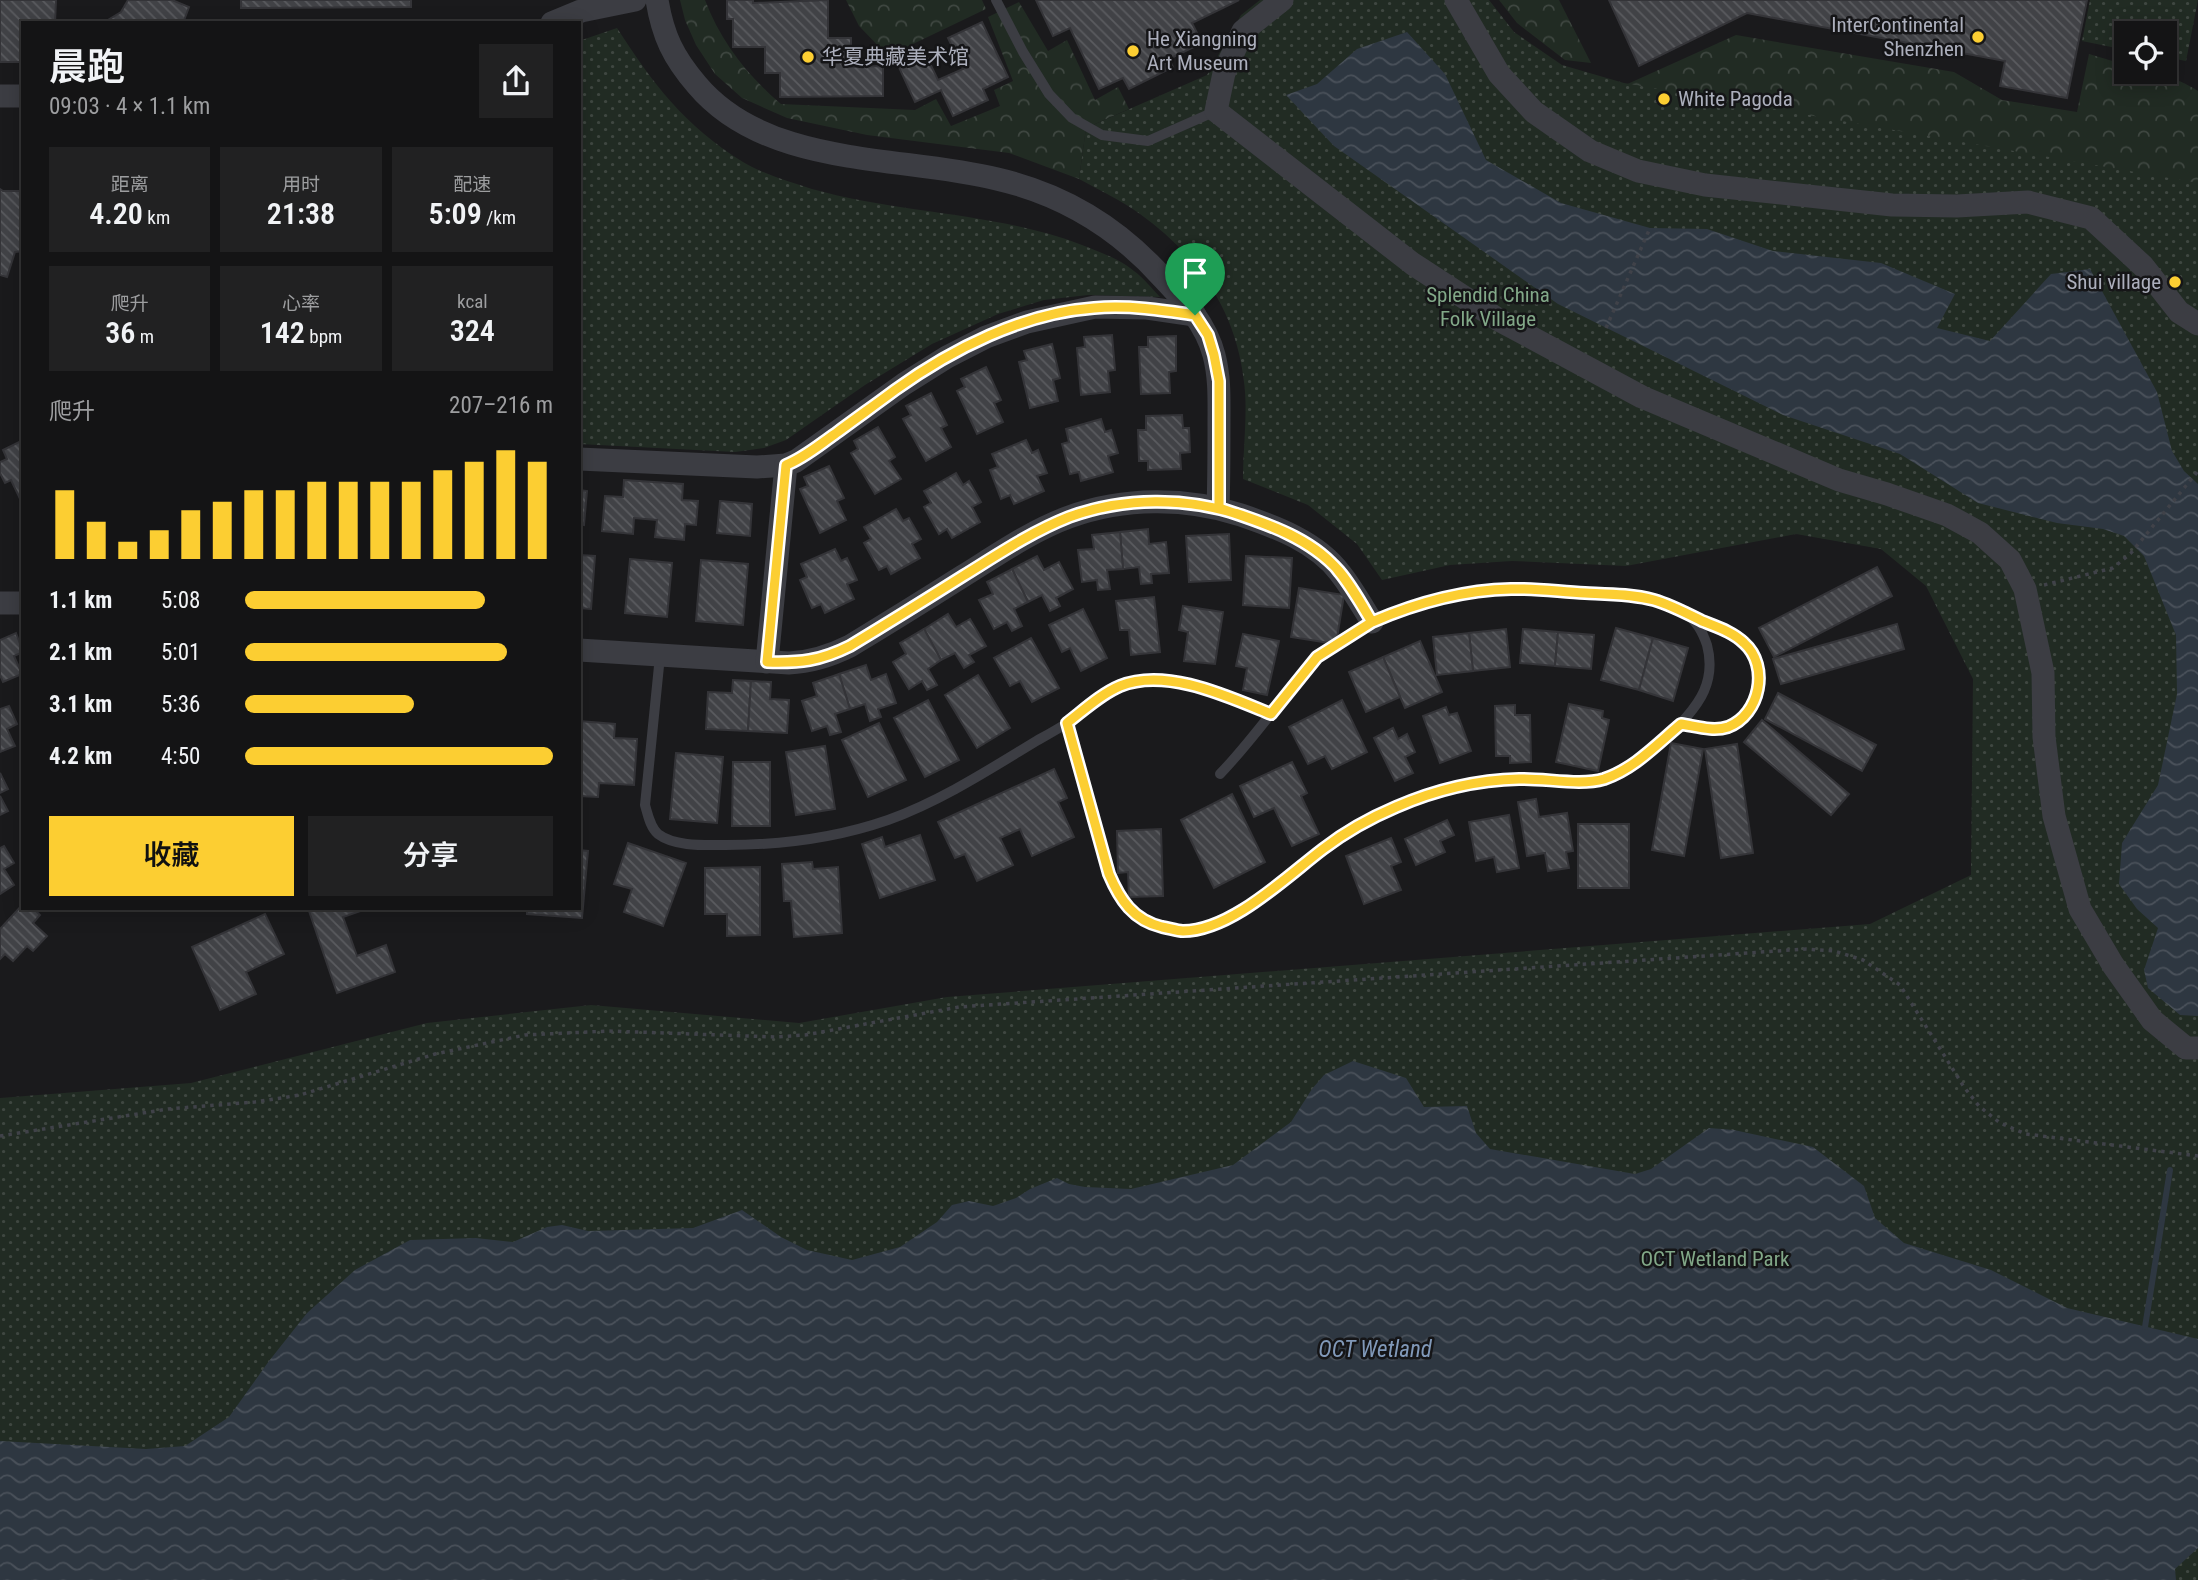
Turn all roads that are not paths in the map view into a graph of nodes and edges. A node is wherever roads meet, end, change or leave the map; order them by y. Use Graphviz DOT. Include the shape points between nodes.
graph roads {
  1 [pos="635,0"];
  2 [pos="657,0"];
  3 [pos="996,0"];
  4 [pos="1282,0"];
  5 [pos="1456,0"];
  6 [pos="557,21"];
  7 [pos="0,96"];
  8 [pos="21,96"];
  9 [pos="1216,111"];
  10 [pos="1195,315"];
  11 [pos="2198,324"];
  12 [pos="581,459"];
  13 [pos="786,465"];
  14 [pos="1219,508"];
  15 [pos="0,603"];
  16 [pos="21,603"];
  17 [pos="1685,612"];
  18 [pos="1372,622"];
  19 [pos="581,650"];
  20 [pos="660,656"];
  21 [pos="767,662"];
  22 [pos="1271,714"];
  23 [pos="1067,723"];
  24 [pos="1681,724"];
  25 [pos="1220,774"];
  26 [pos="2198,1048"];
  1 -- 6 [label="street"];
  2 -- 10 [label="street" via="671,49 728,115 757,131 830,153 996,178 1040,192 1100,221 1157,271"];
  3 -- 9 [label="lane" via="1049,94 1072,118 1102,135 1148,141"];
  4 -- 9 [label="street" via="1243,31 1224,73"];
  5 -- 11 [label="street" via="1499,74 1534,112 1590,151 1638,172 1892,205 2028,202 2091,218 2143,266 2179,313"];
  7 -- 8 [label="street"];
  9 -- 26 [label="street" via="1413,264 1499,320 1642,397 1839,480 1947,515 1980,533 2010,560 2025,589 2042,673 2054,816 2080,909 2152,1020 2186,1048"];
  10 -- 13 [label="street" via="1095,307 1027,322 986,337 904,384"];
  10 -- 14 [label="street" via="1208,335 1219,381"];
  12 -- 13 [label="street"];
  13 -- 21 [label="street"];
  14 -- 18 [label="street" via="1308,544 1339,571"];
  14 -- 21 [label="street" via="1135,503 1069,518 1005,550 828,657"];
  15 -- 16 [label="street"];
  17 -- 18 [label="lane" via="1651,599 1623,595 1511,589 1452,595"];
  17 -- 24 [label="lane" via="1705,640 1709,669 1705,689"];
  17 -- 24 [label="lane" via="1746,644 1759,668 1759,683 1739,721 1715,729"];
  18 -- 22 [label="lane" via="1317,657"];
  19 -- 20 [label="street"];
  20 -- 21 [label="street"];
  20 -- 23 [label="lane" via="646,805 657,833 674,841 764,844 824,836 887,820 967,783"];
  22 -- 23 [label="lane" via="1195,687 1152,680 1119,687"];
  22 -- 25 [label="lane"];
  23 -- 24 [label="lane" via="1118,896 1135,915 1182,931 1232,917 1325,848 1394,808 1487,781 1601,780 1641,758"];
}
